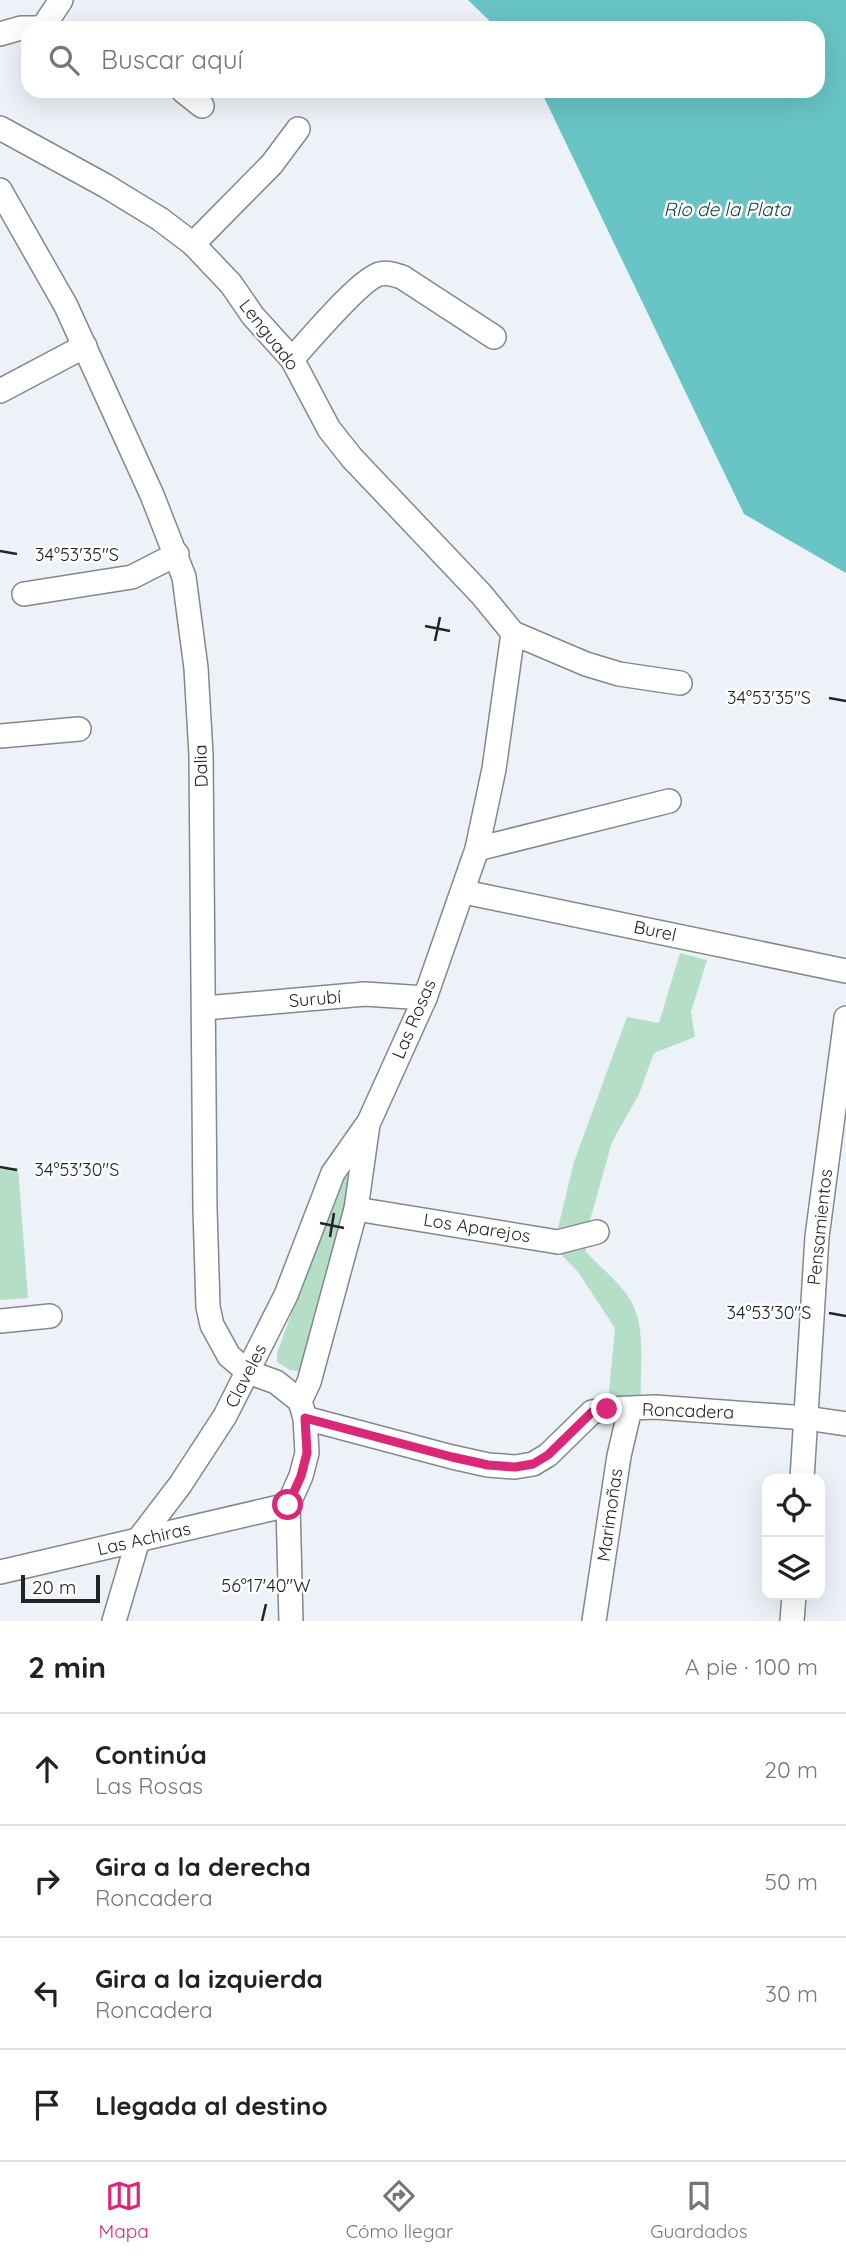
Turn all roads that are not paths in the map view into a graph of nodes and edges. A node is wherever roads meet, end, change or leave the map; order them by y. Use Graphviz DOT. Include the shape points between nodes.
graph roads {
  1 [pos="61,0"];
  2 [pos="49,21"];
  3 [pos="21,28"];
  4 [pos="0,34"];
  5 [pos="192,98"];
  6 [pos="202,106"];
  7 [pos="0,128"];
  8 [pos="298,129"];
  9 [pos="0,190"];
  10 [pos="193,244"];
  11 [pos="494,337"];
  12 [pos="85,346"];
  13 [pos="292,359"];
  14 [pos="0,391"];
  15 [pos="177,554"];
  16 [pos="24,594"];
  17 [pos="513,633"];
  18 [pos="680,683"];
  19 [pos="79,729"];
  20 [pos="0,736"];
  21 [pos="669,801"];
  22 [pos="477,849"];
  23 [pos="464,892"];
  24 [pos="846,971"];
  25 [pos="425,998"];
  26 [pos="205,1008"];
  27 [pos="846,1018"];
  28 [pos="368,1124"];
  29 [pos="356,1209"];
  30 [pos="597,1232"];
  31 [pos="50,1316"];
  32 [pos="0,1321"];
  33 [pos="248,1372"];
  34 [pos="630,1409"];
  35 [pos="302,1410"];
  36 [pos="806,1418"];
  37 [pos="846,1424"];
  38 [pos="802,1474"];
  39 [pos="288,1505"];
  40 [pos="138,1540"];
  41 [pos="0,1572"];
  42 [pos="794,1600"];
  43 [pos="114,1621"];
  44 [pos="291,1621"];
  45 [pos="594,1621"];
  46 [pos="792,1621"];
  1 -- 2 [label="street"];
  3 -- 4 [label="street"];
  5 -- 6 [label="street"];
  7 -- 10 [label="street, Lenguado" via="117,192"];
  8 -- 10 [label="street" via="272,164"];
  9 -- 12 [label="street, Dalia"];
  10 -- 13 [label="street, Lenguado"];
  11 -- 13 [label="street" via="402,277 378,274"];
  12 -- 14 [label="street"];
  12 -- 15 [label="street, Dalia"];
  13 -- 17 [label="street, Lenguado" via="330,429 352,458"];
  15 -- 16 [label="street" via="132,577"];
  15 -- 26 [label="street, Dalia" via="196,668"];
  17 -- 18 [label="street" via="619,674"];
  17 -- 22 [label="street, Las Rosas" via="494,769"];
  19 -- 20 [label="street"];
  21 -- 22 [label="street"];
  22 -- 23 [label="street, Las Rosas"];
  23 -- 24 [label="street, Burel"];
  23 -- 25 [label="street, Las Rosas"];
  25 -- 26 [label="street, Surubí" via="365,995"];
  25 -- 28 [label="street, Las Rosas"];
  26 -- 33 [label="street, Dalia" via="208,1307 220,1342"];
  27 -- 36 [label="street, Pensamientos" via="817,1237"];
  28 -- 29 [label="street, Las Rosas"];
  28 -- 33 [label="street, Claveles" via="333,1173 286,1295"];
  29 -- 30 [label="street, Los Aparejos" via="558,1242"];
  29 -- 35 [label="street, Las Rosas"];
  31 -- 32 [label="street"];
  33 -- 35 [label="street" via="276,1382"];
  33 -- 40 [label="street, Claveles" via="180,1485"];
  34 -- 35 [label="street, Roncadera" via="592,1412 548,1455 515,1467 452,1457"];
  34 -- 36 [label="street, Roncadera"];
  34 -- 45 [label="street, Marimoñas"];
  35 -- 39 [label="street, Las Rosas" via="307,1453"];
  36 -- 37 [label="street, Roncadera"];
  36 -- 38 [label="street, Pensamientos"];
  39 -- 40 [label="street, Las Achiras"];
  39 -- 44 [label="street, Las Rosas"];
  40 -- 41 [label="street, Las Achiras"];
  40 -- 43 [label="street, Claveles"];
  42 -- 46 [label="street"];
}
